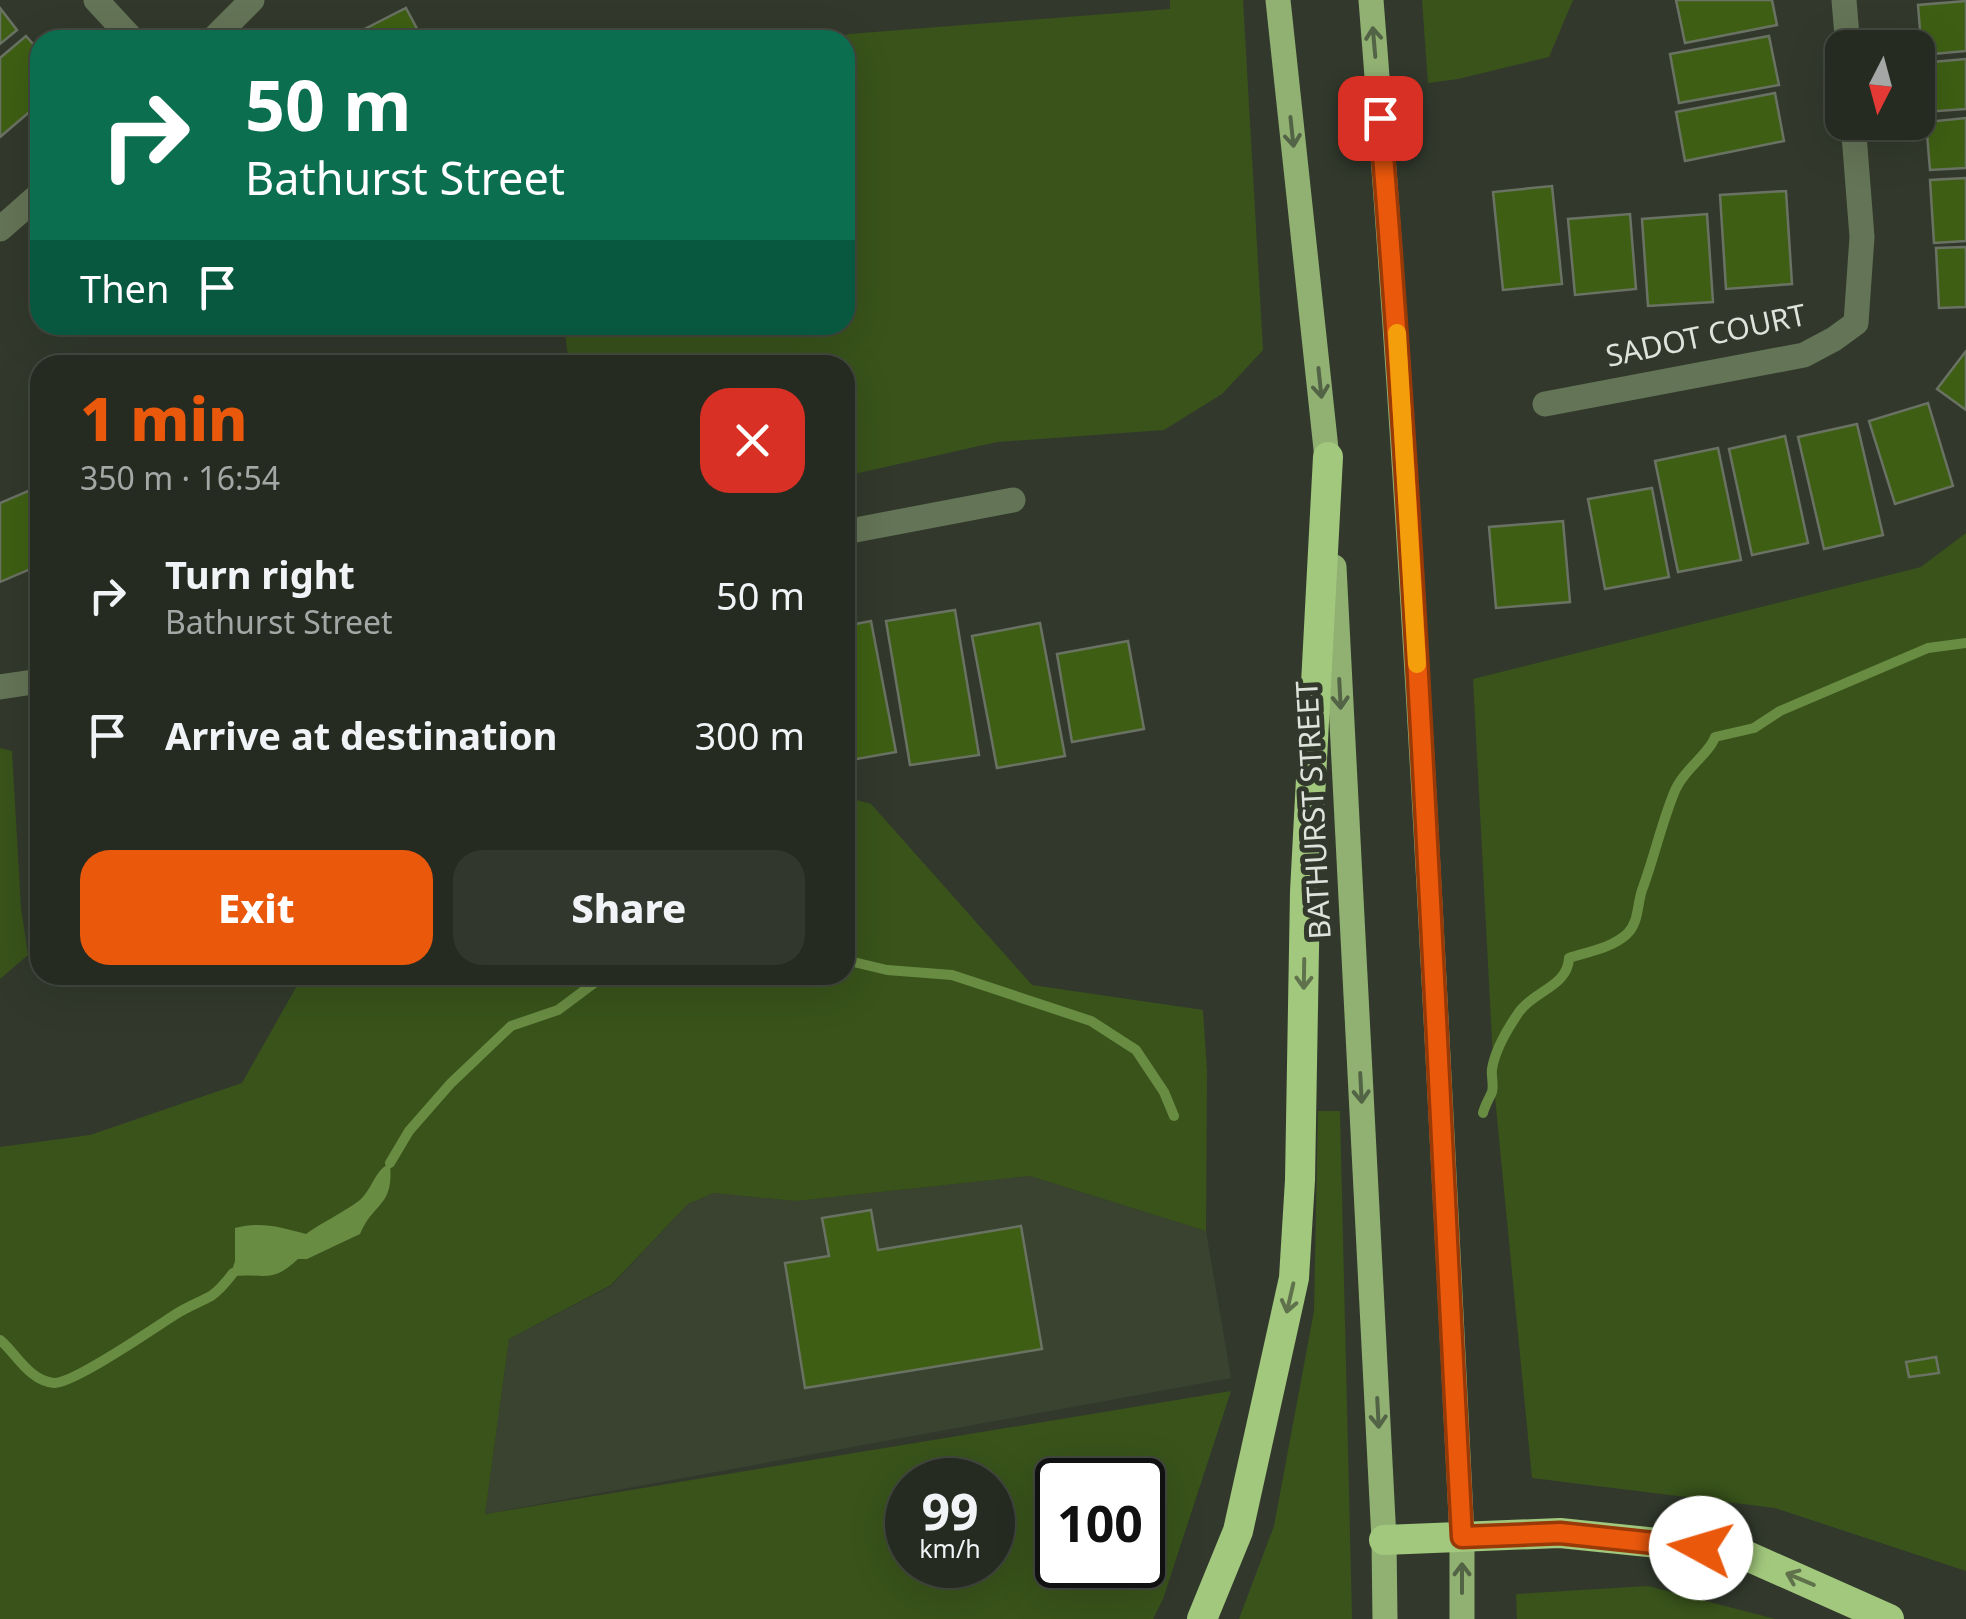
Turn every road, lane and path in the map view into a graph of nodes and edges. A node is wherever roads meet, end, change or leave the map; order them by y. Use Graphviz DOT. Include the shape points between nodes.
graph roads {
  1 [pos="96,0"];
  2 [pos="252,0"];
  3 [pos="1278,0"];
  4 [pos="1370,0"];
  5 [pos="1844,0"];
  6 [pos="124,30"];
  7 [pos="222,30"];
  8 [pos="1846,30"];
  9 [pos="1854,140"];
  10 [pos="30,203"];
  11 [pos="0,229"];
  12 [pos="1545,404"];
  13 [pos="1328,457"];
  14 [pos="1014,500"];
  15 [pos="855,530"];
  16 [pos="30,682"];
  17 [pos="0,687"];
  18 [pos="1462,1537"];
  19 [pos="1384,1540"];
  20 [pos="1202,1619"];
  21 [pos="1385,1619"];
  22 [pos="1462,1619"];
  23 [pos="1889,1619"];
  1 -- 6 [label="street"];
  2 -- 7 [label="street"];
  3 -- 13 [label="main road, BATHURST STREET, one-way"];
  18 -- 4 [label="main road, one-way" via="1425,788"];
  5 -- 8 [label="street"];
  9 -- 12 [label="street, SADOT COURT" via="1862,237 1856,322 1804,355"];
  10 -- 11 [label="street"];
  13 -- 19 [label="main road, BATHURST STREET, one-way"];
  13 -- 20 [label="highway, one-way" via="1294,1278 1238,1532"];
  14 -- 15 [label="street"];
  16 -- 17 [label="street"];
  18 -- 19 [label="highway"];
  22 -- 18 [label="main road, one-way"];
  23 -- 18 [label="highway, one-way" via="1736,1552 1560,1533"];
  19 -- 21 [label="main road, BATHURST STREET"];
}
